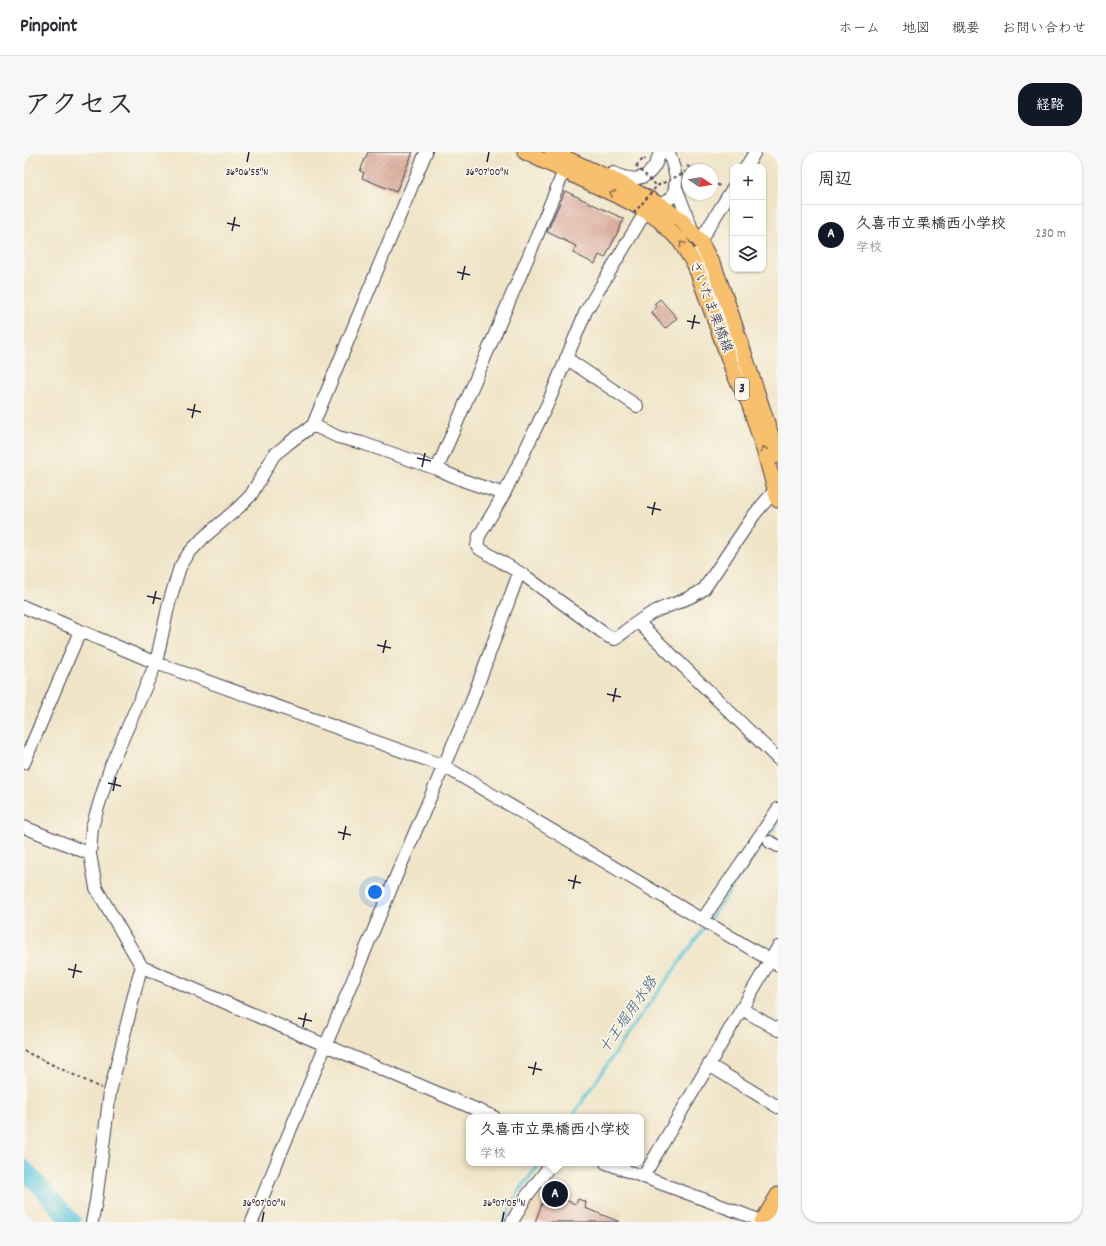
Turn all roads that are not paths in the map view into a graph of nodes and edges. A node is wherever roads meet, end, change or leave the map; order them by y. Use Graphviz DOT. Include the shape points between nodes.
graph roads {
  1 [pos="426,152"];
  2 [pos="525,152"];
  3 [pos="552,152"];
  4 [pos="564,152"];
  5 [pos="667,152"];
  6 [pos="755,152"];
  7 [pos="748,164"];
  8 [pos="564,171"];
  9 [pos="676,188"];
  10 [pos="728,188"];
  11 [pos="660,205"];
  12 [pos="640,212"];
  13 [pos="697,237"];
  14 [pos="566,358"];
  15 [pos="749,403"];
  16 [pos="637,406"];
  17 [pos="313,425"];
  18 [pos="778,456"];
  19 [pos="437,469"];
  20 [pos="504,494"];
  21 [pos="777,495"];
  22 [pos="519,573"];
  23 [pos="24,607"];
  24 [pos="638,622"];
  25 [pos="80,632"];
  26 [pos="156,663"];
  27 [pos="778,759"];
  28 [pos="24,763"];
  29 [pos="444,766"];
  30 [pos="778,809"];
  31 [pos="24,827"];
  32 [pos="90,854"];
  33 [pos="703,919"];
  34 [pos="778,947"];
  35 [pos="774,963"];
  36 [pos="142,967"];
  37 [pos="742,1009"];
  38 [pos="778,1030"];
  39 [pos="326,1045"];
  40 [pos="709,1065"];
  41 [pos="778,1107"];
  42 [pos="487,1114"];
  43 [pos="550,1166"];
  44 [pos="614,1166"];
  45 [pos="643,1177"];
  46 [pos="778,1195"];
  47 [pos="92,1222"];
  48 [pos="252,1222"];
  49 [pos="512,1222"];
  50 [pos="762,1222"];
  1 -- 17 [label="street"];
  2 -- 8 [label="main road, さいたま栗橋線 / 3"];
  3 -- 11 [label="main road, さいたま栗橋線 / 3" via="620,183"];
  4 -- 5 [label="street" via="633,180 650,173"];
  5 -- 9 [label="street" via="677,180"];
  5 -- 13 [label="street" via="697,222"];
  6 -- 7 [label="street"];
  12 -- 8 [label="main road, さいたま栗橋線 / 3, one-way" via="628,201"];
  8 -- 19 [label="street"];
  9 -- 11 [label="street" via="670,198"];
  9 -- 13 [label="street"];
  10 -- 13 [label="street"];
  11 -- 12 [label="street"];
  11 -- 13 [label="main road, さいたま栗橋線 / 3" via="680,219"];
  12 -- 14 [label="street" via="586,311"];
  15 -- 12 [label="main road, さいたま栗橋線 / 3, one-way" via="735,376 695,265 680,241 659,220"];
  13 -- 15 [label="street" via="746,385"];
  13 -- 18 [label="main road, さいたま栗橋線 / 3" via="715,268"];
  14 -- 16 [label="street"];
  14 -- 20 [label="street" via="548,403"];
  21 -- 15 [label="main road, さいたま栗橋線 / 3, one-way"];
  17 -- 19 [label="street" via="338,437"];
  17 -- 26 [label="street" via="274,455 251,494 189,553 180,567 174,584"];
  19 -- 20 [label="street"];
  20 -- 22 [label="street" via="478,536 477,546"];
  21 -- 24 [label="street" via="754,515 704,589"];
  22 -- 24 [label="street" via="609,637 614,639"];
  22 -- 29 [label="street" via="471,703"];
  23 -- 25 [label="street"];
  24 -- 27 [label="street"];
  25 -- 26 [label="street"];
  25 -- 28 [label="street"];
  26 -- 29 [label="street"];
  26 -- 32 [label="street" via="111,765 92,827"];
  29 -- 33 [label="street"];
  29 -- 39 [label="street"];
  30 -- 33 [label="street"];
  31 -- 32 [label="street"];
  32 -- 36 [label="street" via="96,888"];
  33 -- 35 [label="street"];
  34 -- 35 [label="street"];
  35 -- 37 [label="street"];
  36 -- 39 [label="street"];
  36 -- 47 [label="street" via="110,1092"];
  37 -- 38 [label="street"];
  37 -- 40 [label="street"];
  39 -- 42 [label="street"];
  39 -- 48 [label="street"];
  40 -- 41 [label="street"];
  40 -- 45 [label="street"];
  43 -- 49 [label="street" via="526,1197"];
  44 -- 45 [label="street"];
  45 -- 50 [label="street"];
  46 -- 50 [label="main road"];
}
